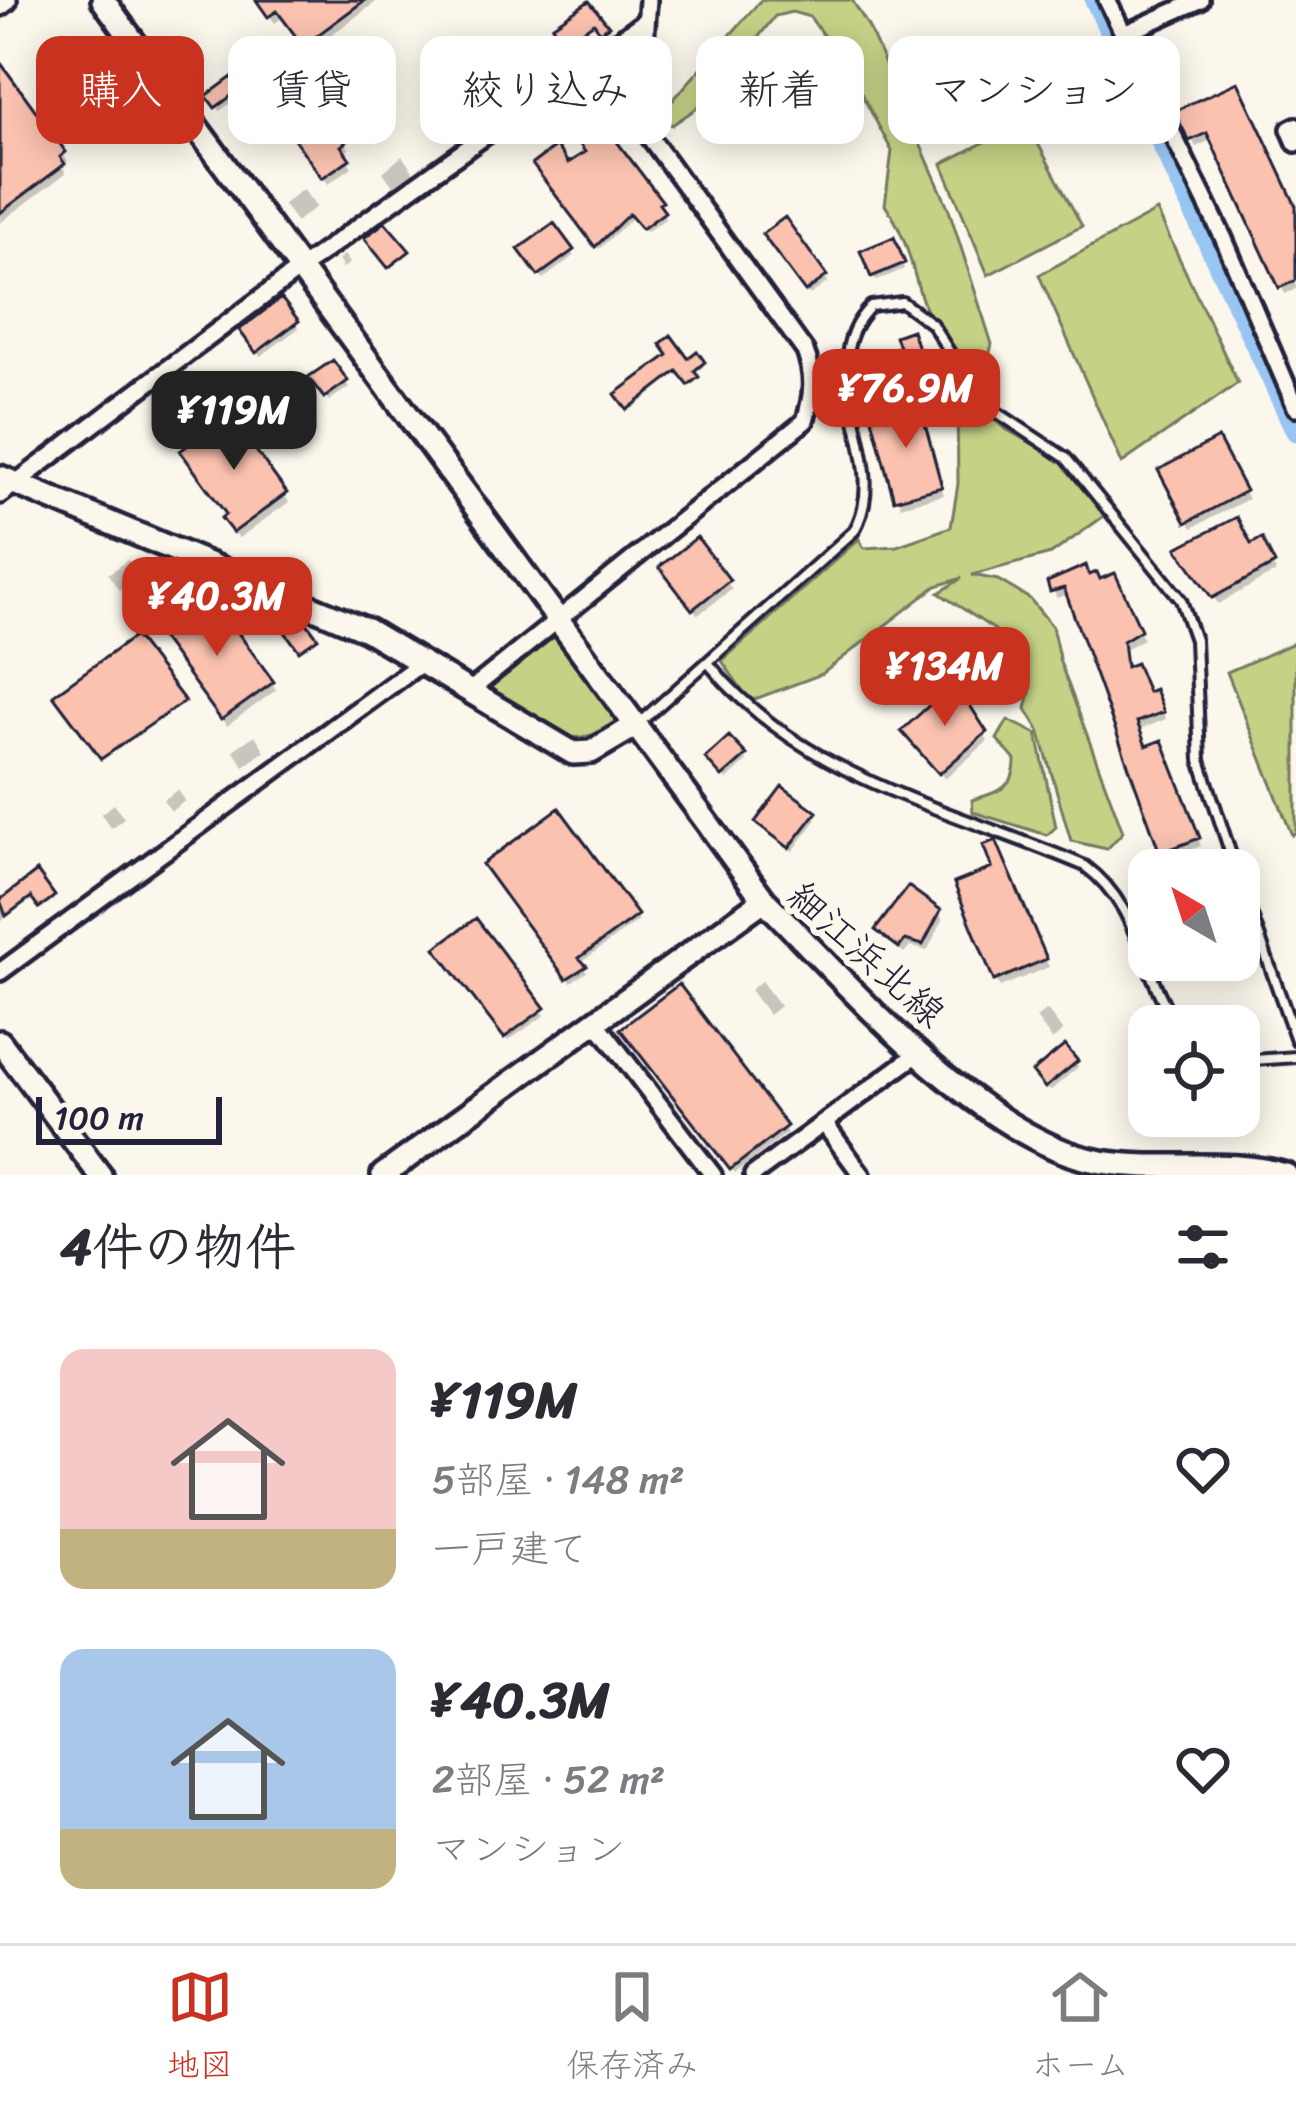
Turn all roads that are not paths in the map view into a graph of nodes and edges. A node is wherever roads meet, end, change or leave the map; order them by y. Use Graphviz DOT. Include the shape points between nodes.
graph roads {
  1 [pos="103,0"];
  2 [pos="648,0"];
  3 [pos="1107,0"];
  4 [pos="1200,0"];
  5 [pos="645,21"];
  6 [pos="1124,34"];
  7 [pos="1296,126"];
  8 [pos="1296,142"];
  9 [pos="302,267"];
  10 [pos="1292,387"];
  11 [pos="1296,407"];
  12 [pos="5,485"];
  13 [pos="556,619"];
  14 [pos="424,661"];
  15 [pos="710,664"];
  16 [pos="472,689"];
  17 [pos="635,726"];
  18 [pos="1229,849"];
  19 [pos="764,900"];
  20 [pos="1260,938"];
  21 [pos="0,972"];
  22 [pos="1164,1005"];
  23 [pos="596,1022"];
  24 [pos="1296,1040"];
  25 [pos="0,1042"];
  26 [pos="920,1052"];
  27 [pos="1296,1057"];
  28 [pos="1260,1060"];
  29 [pos="824,1123"];
  30 [pos="100,1175"];
  31 [pos="383,1175"];
  32 [pos="713,1175"];
  33 [pos="753,1175"];
  34 [pos="862,1175"];
  35 [pos="1286,1175"];
  1 -- 9 [label="street"];
  2 -- 5 [label="street"];
  3 -- 6 [label="street"];
  4 -- 6 [label="street"];
  5 -- 9 [label="street"];
  5 -- 13 [label="street" via="646,132 805,351 813,384 805,421"];
  6 -- 10 [label="street"];
  7 -- 8 [label="street"];
  9 -- 12 [label="street"];
  9 -- 13 [label="street"];
  10 -- 11 [label="street"];
  12 -- 14 [label="street" via="368,630"];
  13 -- 16 [label="street"];
  13 -- 17 [label="street"];
  14 -- 16 [label="street"];
  14 -- 21 [label="street"];
  15 -- 17 [label="lane"];
  15 -- 18 [label="lane" via="831,555 867,509 870,481 844,344 871,307 902,302 932,324 980,401 1066,458 1181,600 1195,640 1200,760"];
  15 -- 22 [label="lane" via="740,703 829,763 1085,866 1109,884"];
  16 -- 17 [label="street" via="573,753 591,752"];
  17 -- 19 [label="street"];
  19 -- 23 [label="street, 細江浜北線"];
  19 -- 26 [label="street, 細江浜北線"];
  20 -- 24 [label="lane"];
  23 -- 31 [label="street, 細江浜北線"];
  23 -- 32 [label="street"];
  25 -- 30 [label="street"];
  26 -- 29 [label="street"];
  26 -- 35 [label="street, 細江浜北線" via="991,1113 1047,1145 1099,1162"];
  27 -- 28 [label="lane"];
  29 -- 33 [label="street"];
  29 -- 34 [label="street"];
}
